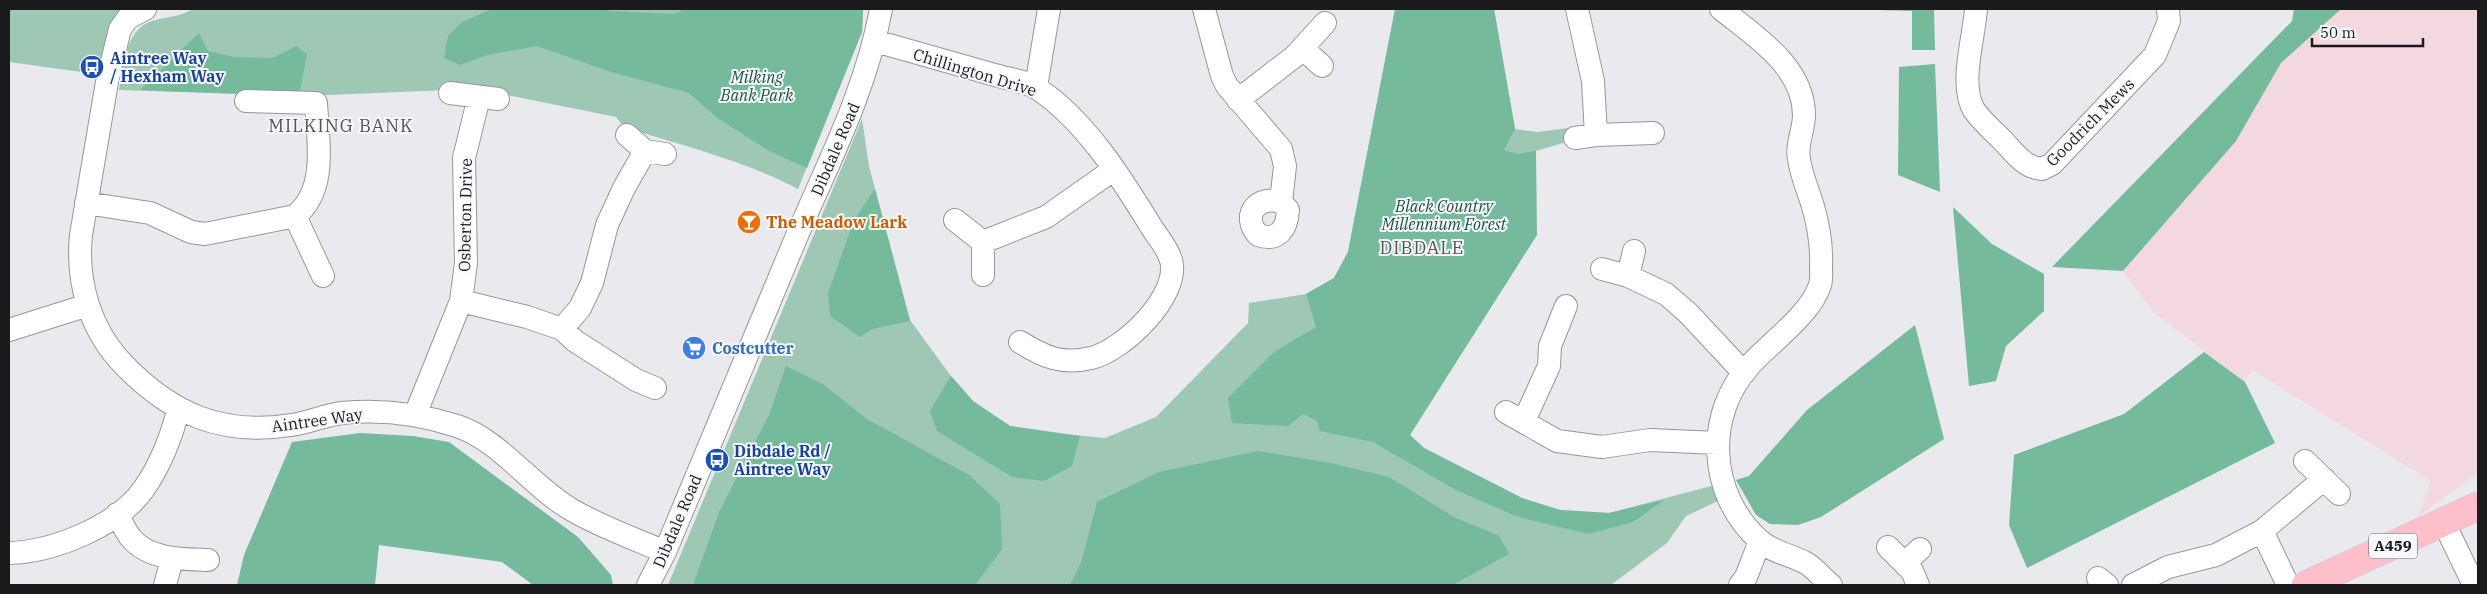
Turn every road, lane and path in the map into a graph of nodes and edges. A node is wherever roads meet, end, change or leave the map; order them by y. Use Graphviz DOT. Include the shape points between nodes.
graph roads {
  1 [pos="146,9"];
  2 [pos="881,9"];
  3 [pos="1049,9"];
  4 [pos="1204,9"];
  5 [pos="1577,9"];
  6 [pos="1721,9"];
  7 [pos="1976,9"];
  8 [pos="2168,9"];
  9 [pos="1325,23"];
  10 [pos="875,41"];
  11 [pos="1302,48"];
  12 [pos="1322,66"];
  13 [pos="1036,87"];
  14 [pos="450,93"];
  15 [pos="1238,100"];
  16 [pos="246,101"];
  17 [pos="1653,133"];
  18 [pos="627,134"];
  19 [pos="1113,170"];
  20 [pos="86,202"];
  21 [pos="1281,202"];
  22 [pos="295,216"];
  23 [pos="954,220"];
  24 [pos="984,242"];
  25 [pos="1634,251"];
  26 [pos="313,268"];
  27 [pos="1602,269"];
  28 [pos="983,275"];
  29 [pos="1628,276"];
  30 [pos="461,301"];
  31 [pos="88,305"];
  32 [pos="1566,306"];
  33 [pos="562,329"];
  34 [pos="9,330"];
  35 [pos="1020,342"];
  36 [pos="1744,373"];
  37 [pos="640,388"];
  38 [pos="178,410"];
  39 [pos="416,414"];
  40 [pos="1718,443"];
  41 [pos="2305,461"];
  42 [pos="2478,506"];
  43 [pos="117,514"];
  44 [pos="2444,523"];
  45 [pos="2262,531"];
  46 [pos="1760,541"];
  47 [pos="1888,547"];
  48 [pos="665,552"];
  49 [pos="9,553"];
  50 [pos="172,559"];
  51 [pos="208,560"];
  52 [pos="166,585"];
  53 [pos="648,585"];
  54 [pos="1740,585"];
  55 [pos="1832,585"];
  56 [pos="1918,585"];
  57 [pos="2133,585"];
  58 [pos="2288,585"];
  59 [pos="2306,585"];
  60 [pos="2474,585"];
  1 -- 20 [label="street, Aintree Way" via="128,18 120,29 107,82"];
  2 -- 10 [label="street"];
  3 -- 13 [label="street"];
  4 -- 15 [label="street" via="1222,76"];
  5 -- 17 [label="street" via="1593,81 1585,136"];
  6 -- 36 [label="street" via="1788,66 1800,89 1804,116 1797,151 1820,236 1822,259 1821,284 1811,302"];
  7 -- 8 [label="street, Goodrich Mews" via="1967,84 1969,98 1975,112 2021,159 2042,169 2052,164 2155,55 2169,21"];
  9 -- 11 [label="street"];
  10 -- 13 [label="street, Chillington Drive"];
  10 -- 48 [label="street, Dibdale Road" via="854,106"];
  11 -- 12 [label="street"];
  11 -- 15 [label="street"];
  13 -- 19 [label="street, Chillington Drive" via="1072,116"];
  14 -- 30 [label="street, Osberton Drive" via="488,98 464,158 466,263"];
  15 -- 21 [label="street" via="1281,149 1285,166"];
  16 -- 22 [label="street" via="326,102 314,192 306,207"];
  18 -- 33 [label="street" via="655,153 624,188 607,225 592,283 580,308"];
  19 -- 24 [label="street" via="1046,217"];
  19 -- 35 [label="street, Chillington Drive" via="1127,186 1171,259 1172,279 1164,296 1132,334 1102,355 1059,360 1042,356"];
  20 -- 22 [label="street" via="141,211 191,232 205,234"];
  20 -- 31 [label="street, Aintree Way" via="79,258"];
  22 -- 26 [label="street"];
  23 -- 24 [label="street"];
  24 -- 28 [label="street"];
  25 -- 29 [label="street"];
  27 -- 29 [label="street"];
  29 -- 36 [label="street" via="1676,302"];
  30 -- 33 [label="street"];
  30 -- 39 [label="street, Osberton Drive"];
  31 -- 34 [label="street"];
  31 -- 38 [label="street, Aintree Way" via="110,351 147,388"];
  32 -- 40 [label="street" via="1546,328 1550,346 1549,366 1515,417 1557,441 1602,447 1650,440"];
  33 -- 37 [label="street"];
  36 -- 40 [label="street" via="1732,389 1721,414"];
  38 -- 39 [label="street, Aintree Way" via="217,423 256,428 291,426 341,413"];
  38 -- 43 [label="street" via="172,434 143,490"];
  39 -- 48 [label="street, Aintree Way" via="460,427 500,451 572,510"];
  40 -- 46 [label="street" via="1722,481 1734,510"];
  41 -- 45 [label="street" via="2331,486"];
  42 -- 44 [label="main road, A459"];
  43 -- 49 [label="street" via="83,534 46,549"];
  43 -- 50 [label="street" via="132,539 155,554"];
  44 -- 59 [label="main road, A459"];
  44 -- 60 [label="street"];
  45 -- 57 [label="street" via="2216,555 2168,567"];
  45 -- 58 [label="street"];
  46 -- 54 [label="street"];
  46 -- 55 [label="street" via="1772,550 1808,564"];
  47 -- 56 [label="street" via="1913,556 1912,571"];
  48 -- 53 [label="street, Dibdale Road"];
  50 -- 51 [label="street"];
  50 -- 52 [label="street"];
}
